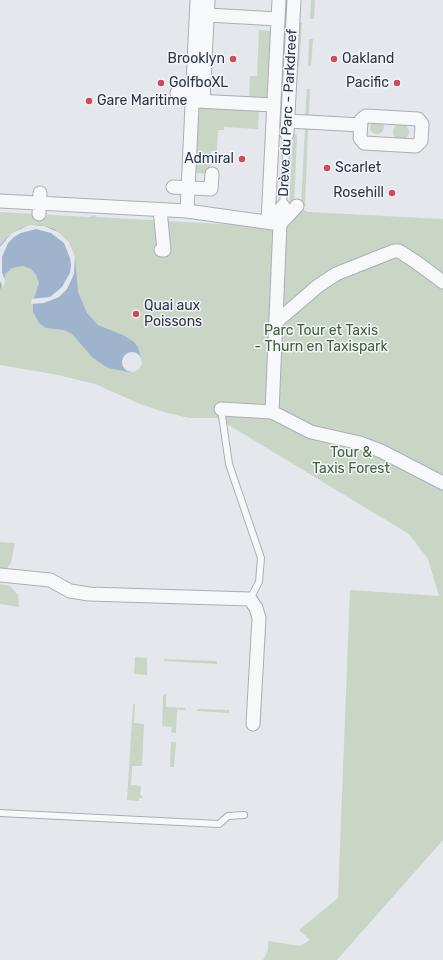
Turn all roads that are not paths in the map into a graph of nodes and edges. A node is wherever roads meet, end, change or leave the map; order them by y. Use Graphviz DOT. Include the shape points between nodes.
graph roads {
  1 [pos="203,0"];
  2 [pos="278,0"];
  3 [pos="294,0"];
  4 [pos="208,15"];
  5 [pos="278,19"];
  6 [pos="178,93"];
  7 [pos="196,99"];
  8 [pos="274,105"];
  9 [pos="288,121"];
  10 [pos="361,125"];
  11 [pos="287,134"];
  12 [pos="212,174"];
  13 [pos="173,187"];
  14 [pos="188,188"];
  15 [pos="0,202"];
  16 [pos="283,206"];
  17 [pos="297,206"];
  18 [pos="160,210"];
  19 [pos="187,211"];
  20 [pos="273,223"];
  21 [pos="161,250"];
  22 [pos="443,282"];
  23 [pos="276,322"];
  24 [pos="221,409"];
  25 [pos="272,412"];
  26 [pos="443,484"];
  27 [pos="0,575"];
  28 [pos="250,599"];
  29 [pos="253,724"];
  30 [pos="0,813"];
  31 [pos="244,815"];
  1 -- 4 [label="street"];
  1 -- 7 [label="street"];
  2 -- 5 [label="street"];
  3 -- 9 [label="street, Drève du Parc - Parkdreef"];
  4 -- 5 [label="street"];
  4 -- 7 [label="street"];
  5 -- 8 [label="street"];
  6 -- 7 [label="street"];
  7 -- 8 [label="street"];
  7 -- 14 [label="street"];
  8 -- 20 [label="street"];
  9 -- 10 [label="street"];
  9 -- 11 [label="street, Drève du Parc - Parkdreef"];
  10 -- 10 [label="street" via="362,118 366,116 418,119 422,124 421,141 416,146 364,143 360,138"];
  11 -- 16 [label="lane, Drève du Parc - Parkdreef"];
  12 -- 14 [label="street" via="211,189"];
  13 -- 14 [label="street"];
  14 -- 19 [label="street"];
  15 -- 18 [label="street" via="123,202"];
  16 -- 20 [label="street, Drève du Parc - Parkdreef"];
  17 -- 20 [label="street"];
  18 -- 19 [label="street"];
  18 -- 21 [label="street" via="164,250"];
  19 -- 20 [label="street"];
  20 -- 23 [label="street"];
  22 -- 23 [label="street" via="399,251 394,251 336,274"];
  23 -- 25 [label="street"];
  24 -- 25 [label="street"];
  24 -- 28 [label="lane" via="229,464 261,558 259,582"];
  25 -- 26 [label="street" via="311,432 360,443 381,451"];
  27 -- 28 [label="street" via="50,580 70,591 89,594"];
  28 -- 29 [label="street" via="259,618"];
  30 -- 31 [label="lane" via="220,824 228,816"];
}
